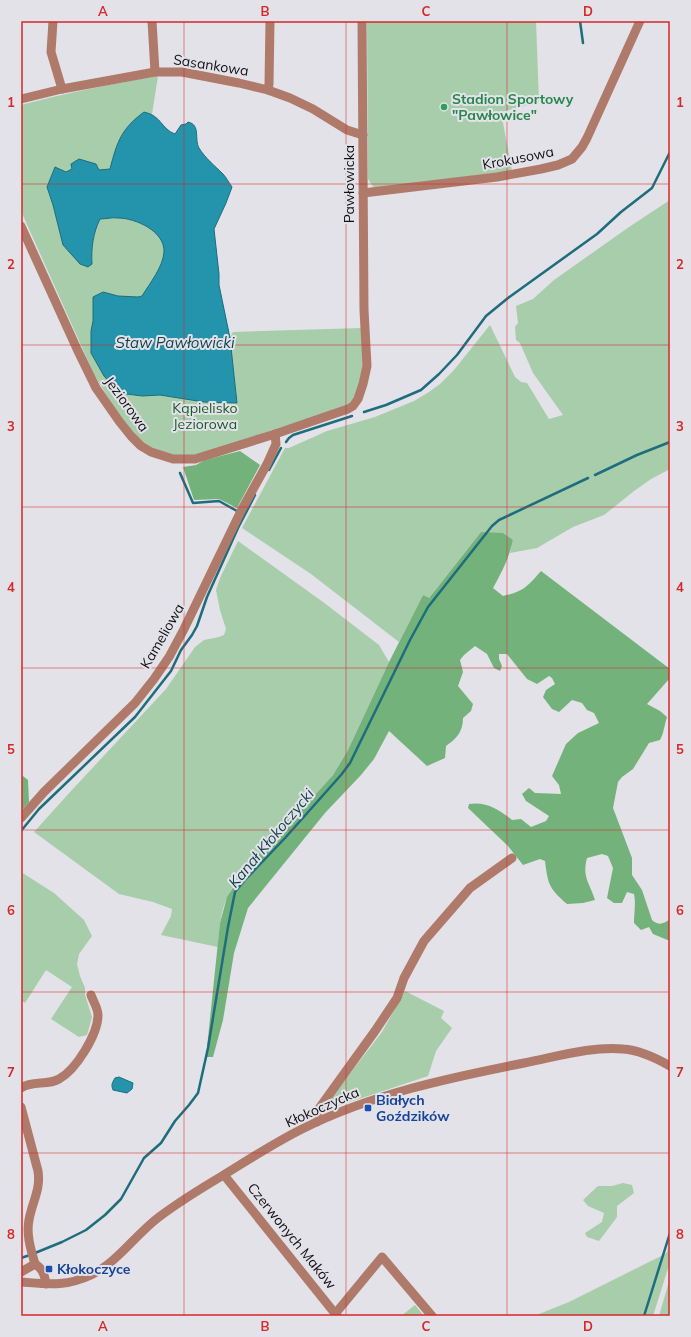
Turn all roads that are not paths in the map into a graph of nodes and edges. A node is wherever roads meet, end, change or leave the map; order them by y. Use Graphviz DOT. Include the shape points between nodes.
graph roads {
  1 [pos="53,21"];
  2 [pos="152,21"];
  3 [pos="270,21"];
  4 [pos="362,21"];
  5 [pos="640,21"];
  6 [pos="155,72"];
  7 [pos="62,89"];
  8 [pos="268,90"];
  9 [pos="21,99"];
  10 [pos="363,135"];
  11 [pos="363,193"];
  12 [pos="21,226"];
  13 [pos="367,347"];
  14 [pos="276,434"];
  15 [pos="21,818"];
  16 [pos="512,858"];
  17 [pos="90,995"];
  18 [pos="670,1066"];
  19 [pos="21,1088"];
  20 [pos="21,1107"];
  21 [pos="317,1122"];
  22 [pos="224,1175"];
  23 [pos="33,1257"];
  24 [pos="21,1272"];
  25 [pos="21,1282"];
  26 [pos="46,1284"];
  27 [pos="336,1315"];
  28 [pos="432,1316"];
  1 -- 7 [label="street" via="51,52"];
  2 -- 6 [label="street"];
  3 -- 8 [label="street"];
  4 -- 10 [label="street, Pawłowicka"];
  5 -- 11 [label="street, Krokusowa" via="587,138 572,159 521,174"];
  6 -- 7 [label="street, Sasankowa"];
  6 -- 8 [label="street, Sasankowa" via="211,76"];
  7 -- 9 [label="street, Sasankowa"];
  8 -- 10 [label="street, Sasankowa" via="313,109 347,130"];
  10 -- 11 [label="street, Pawłowicka"];
  11 -- 13 [label="street, Pawłowicka" via="364,310"];
  12 -- 14 [label="street, Jeziorowa" via="96,388 140,446 173,459 196,459"];
  13 -- 14 [label="street, Jeziorowa" via="367,366 363,384 353,406"];
  14 -- 15 [label="street, Kameliowa" via="276,444 267,464 241,511 184,629 154,680 135,703"];
  16 -- 21 [label="street" via="470,888 424,941 404,978 397,998 318,1110"];
  17 -- 19 [label="street" via="98,1014 97,1026 82,1055 59,1079 33,1083"];
  18 -- 21 [label="street, Kłokoczycka" via="654,1057 624,1049 583,1051 431,1083 370,1101"];
  20 -- 23 [label="street" via="40,1180 29,1221"];
  21 -- 22 [label="street, Kłokoczycka"];
  22 -- 26 [label="street, Kłokoczycka" via="144,1228 102,1269 76,1281"];
  22 -- 27 [label="street, Czerwonych Maków"];
  23 -- 24 [label="street"];
  23 -- 26 [label="street" via="43,1272"];
  25 -- 26 [label="street, Kłokoczycka"];
  27 -- 28 [label="street" via="382,1258"];
}
